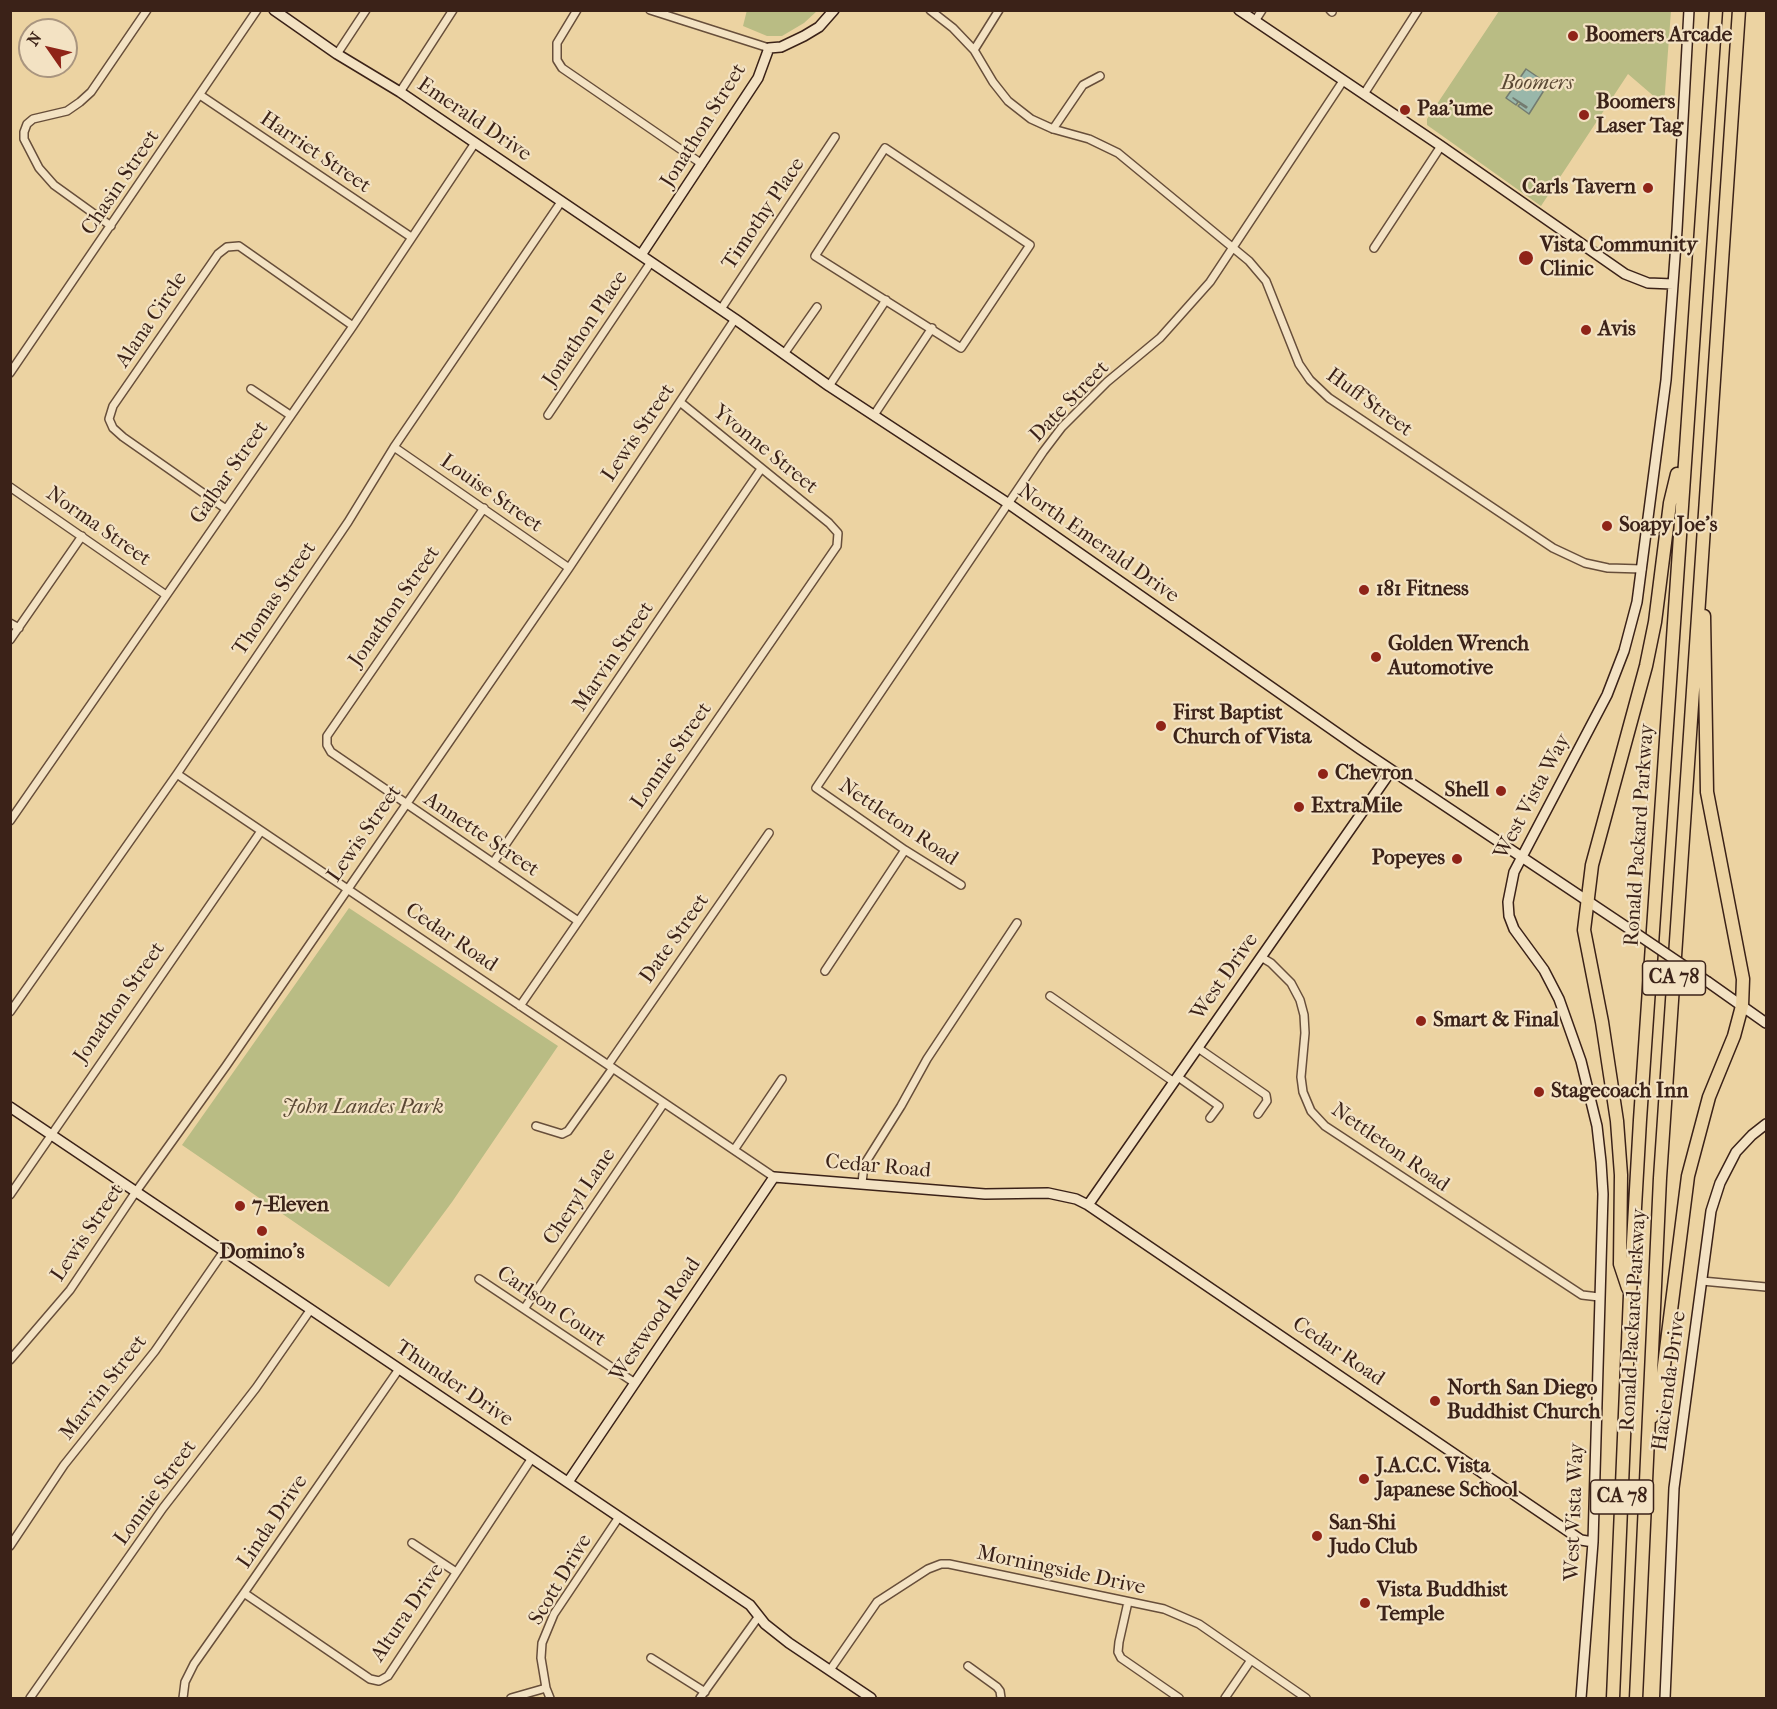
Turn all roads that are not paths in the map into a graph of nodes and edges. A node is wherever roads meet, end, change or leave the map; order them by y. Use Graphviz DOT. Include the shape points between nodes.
graph roads {
  1 [pos="147,10"];
  2 [pos="257,10"];
  3 [pos="274,10"];
  4 [pos="366,10"];
  5 [pos="453,10"];
  6 [pos="577,10"];
  7 [pos="650,10"];
  8 [pos="834,10"];
  9 [pos="930,10"];
  10 [pos="999,10"];
  11 [pos="1239,10"];
  12 [pos="1262,10"];
  13 [pos="1418,10"];
  14 [pos="1689,10"];
  15 [pos="1716,10"];
  16 [pos="1739,10"];
  17 [pos="1255,21"];
  18 [pos="769,48"];
  19 [pos="974,50"];
  20 [pos="337,54"];
  21 [pos="1100,76"];
  22 [pos="1343,81"];
  23 [pos="400,92"];
  24 [pos="1364,94"];
  25 [pos="200,95"];
  26 [pos="1053,129"];
  27 [pos="835,137"];
  28 [pos="475,143"];
  29 [pos="1441,146"];
  30 [pos="702,164"];
  31 [pos="561,201"];
  32 [pos="111,226"];
  33 [pos="411,237"];
  34 [pos="1232,248"];
  35 [pos="1374,248"];
  36 [pos="641,255"];
  37 [pos="651,262"];
  38 [pos="1673,284"];
  39 [pos="886,300"];
  40 [pos="817,307"];
  41 [pos="721,309"];
  42 [pos="735,319"];
  43 [pos="353,326"];
  44 [pos="932,328"];
  45 [pos="784,354"];
  46 [pos="10,373"];
  47 [pos="829,386"];
  48 [pos="251,389"];
  49 [pos="680,402"];
  50 [pos="290,415"];
  51 [pos="548,415"];
  52 [pos="874,415"];
  53 [pos="1685,445"];
  54 [pos="394,447"];
  55 [pos="761,469"];
  56 [pos="10,488"];
  57 [pos="1009,504"];
  58 [pos="484,508"];
  59 [pos="226,509"];
  60 [pos="830,523"];
  61 [pos="1704,530"];
  62 [pos="82,536"];
  63 [pos="569,568"];
  64 [pos="1642,569"];
  65 [pos="166,595"];
  66 [pos="10,623"];
  67 [pos="19,628"];
  68 [pos="10,640"];
  69 [pos="336,756"];
  70 [pos="1392,771"];
  71 [pos="177,774"];
  72 [pos="816,788"];
  73 [pos="406,804"];
  74 [pos="10,821"];
  75 [pos="261,831"];
  76 [pos="769,833"];
  77 [pos="905,850"];
  78 [pos="1522,857"];
  79 [pos="493,863"];
  80 [pos="961,885"];
  81 [pos="347,888"];
  82 [pos="1588,902"];
  83 [pos="578,921"];
  84 [pos="1017,923"];
  85 [pos="1262,957"];
  86 [pos="825,971"];
  87 [pos="1050,996"];
  88 [pos="520,1006"];
  89 [pos="1742,1006"];
  90 [pos="10,1012"];
  91 [pos="1767,1023"];
  92 [pos="1198,1048"];
  93 [pos="610,1067"];
  94 [pos="782,1079"];
  95 [pos="1176,1079"];
  96 [pos="664,1103"];
  97 [pos="10,1107"];
  98 [pos="1258,1114"];
  99 [pos="1210,1118"];
  100 [pos="1767,1124"];
  101 [pos="537,1126"];
  102 [pos="51,1135"];
  103 [pos="734,1150"];
  104 [pos="774,1177"];
  105 [pos="862,1183"];
  106 [pos="135,1193"];
  107 [pos="10,1195"];
  108 [pos="1088,1205"];
  109 [pos="224,1251"];
  110 [pos="478,1279"];
  111 [pos="1702,1281"];
  112 [pos="1767,1287"];
  113 [pos="1630,1295"];
  114 [pos="1599,1297"];
  115 [pos="310,1309"];
  116 [pos="524,1310"];
  117 [pos="10,1360"];
  118 [pos="399,1369"];
  119 [pos="635,1383"];
  120 [pos="1648,1427"];
  121 [pos="532,1458"];
  122 [pos="568,1482"];
  123 [pos="619,1517"];
  124 [pos="1593,1542"];
  125 [pos="412,1543"];
  126 [pos="10,1546"];
  127 [pos="456,1572"];
  128 [pos="244,1593"];
  129 [pos="1128,1602"];
  130 [pos="759,1616"];
  131 [pos="651,1658"];
  132 [pos="1251,1660"];
  133 [pos="968,1666"];
  134 [pos="830,1670"];
  135 [pos="546,1688"];
  136 [pos="702,1695"];
  137 [pos="30,1698"];
  138 [pos="183,1698"];
  139 [pos="511,1698"];
  140 [pos="550,1698"];
  141 [pos="871,1698"];
  142 [pos="1001,1698"];
  143 [pos="1179,1698"];
  144 [pos="1225,1698"];
  145 [pos="1306,1698"];
  146 [pos="1581,1698"];
  147 [pos="1613,1698"];
  148 [pos="1636,1698"];
  149 [pos="1665,1698"];
  1 -- 32 [label="street" via="91,92 67,111 33,119 24,132 39,168 54,185"];
  2 -- 25 [label="street, Chasin Street"];
  3 -- 20 [label="main road, Emerald Drive"];
  4 -- 20 [label="street"];
  5 -- 23 [label="street"];
  6 -- 30 [label="street" via="557,43 557,60 562,68"];
  7 -- 18 [label="street"];
  8 -- 18 [label="main road, Jonathon Street" via="819,27 804,36"];
  9 -- 19 [label="street, Huff Street"];
  10 -- 19 [label="street"];
  11 -- 17 [label="main road"];
  12 -- 17 [label="street"];
  13 -- 24 [label="street"];
  14 -- 38 [label="main road, West Vista Way"];
  15 -- 53 [label="highway, Ronald Packard Parkway / CA 78"];
  16 -- 61 [label="highway, Ronald Packard Parkway / CA 78"];
  17 -- 22 [label="main road"];
  18 -- 30 [label="main road, Jonathon Street" via="758,78"];
  19 -- 26 [label="street, Huff Street" via="1008,101 1031,119"];
  20 -- 23 [label="main road, Emerald Drive"];
  21 -- 26 [label="street" via="1083,84"];
  22 -- 24 [label="main road"];
  22 -- 34 [label="street, Date Street"];
  23 -- 28 [label="main road, Emerald Drive"];
  24 -- 29 [label="main road"];
  25 -- 32 [label="street, Chasin Street"];
  25 -- 33 [label="street, Harriet Street"];
  26 -- 34 [label="street, Huff Street" via="1089,139 1118,153"];
  27 -- 41 [label="street, Timothy Place"];
  28 -- 31 [label="main road, Emerald Drive"];
  28 -- 33 [label="street, Galbar Street"];
  29 -- 35 [label="street"];
  29 -- 38 [label="main road" via="1625,274 1648,282"];
  30 -- 36 [label="main road, Jonathon Street"];
  31 -- 36 [label="main road, Emerald Drive"];
  31 -- 54 [label="street, Thomas Street"];
  32 -- 46 [label="street, Chasin Street"];
  33 -- 43 [label="street, Galbar Street"];
  34 -- 57 [label="street, Date Street" via="1183,314 1062,427"];
  34 -- 64 [label="street, Huff Street" via="1266,281 1299,364 1329,398 1553,548 1585,563"];
  36 -- 37 [label="main road, Emerald Drive"];
  37 -- 41 [label="main road, North Emerald Drive"];
  37 -- 51 [label="street, Jonathon Place"];
  38 -- 64 [label="main road, West Vista Way" via="1661,428"];
  39 -- 44 [label="street"];
  39 -- 44 [label="street" via="815,256 885,148 1030,245 962,348"];
  39 -- 47 [label="street"];
  40 -- 45 [label="street"];
  41 -- 42 [label="main road, North Emerald Drive"];
  42 -- 45 [label="main road, North Emerald Drive"];
  42 -- 49 [label="street, Lewis Street"];
  43 -- 50 [label="street, Galbar Street"];
  43 -- 59 [label="street, Alana Circle" via="239,246 227,247 211,263 113,406 110,419 123,437"];
  44 -- 52 [label="street"];
  45 -- 47 [label="main road, North Emerald Drive"];
  47 -- 52 [label="main road, North Emerald Drive"];
  48 -- 50 [label="street"];
  49 -- 55 [label="street, Yvonne Street"];
  49 -- 63 [label="street, Lewis Street"];
  50 -- 59 [label="street, Galbar Street"];
  52 -- 57 [label="main road, North Emerald Drive"];
  53 -- 82 [label="highway" via="1670,502 1646,666 1592,865"];
  53 -- 113 [label="highway, Ronald Packard Parkway / CA 78"];
  54 -- 58 [label="street, Louise Street"];
  54 -- 71 [label="street, Thomas Street" via="348,522"];
  55 -- 60 [label="street, Yvonne Street"];
  55 -- 79 [label="street, Marvin Street"];
  56 -- 62 [label="street, Norma Street"];
  57 -- 70 [label="main road, North Emerald Drive"];
  57 -- 72 [label="street, Date Street"];
  58 -- 63 [label="street, Louise Street"];
  58 -- 69 [label="street, Jonathon Street" via="327,736 327,745"];
  59 -- 65 [label="street, Galbar Street"];
  60 -- 83 [label="street, Lonnie Street" via="838,533 837,546"];
  61 -- 89 [label="highway" via="1707,792 1743,979"];
  61 -- 120 [label="highway, Ronald Packard Parkway / CA 78" via="1660,1178"];
  62 -- 65 [label="street, Norma Street"];
  62 -- 67 [label="street"];
  63 -- 73 [label="street, Lewis Street"];
  64 -- 78 [label="main road, West Vista Way" via="1624,651 1606,695"];
  65 -- 74 [label="street, Galbar Street"];
  66 -- 67 [label="street"];
  67 -- 68 [label="street"];
  69 -- 73 [label="street, Annette Street"];
  70 -- 78 [label="main road, North Emerald Drive"];
  70 -- 85 [label="main road, West Drive"];
  71 -- 75 [label="street, Cedar Road"];
  71 -- 90 [label="street, Thomas Street"];
  72 -- 77 [label="street, Nettleton Road"];
  73 -- 79 [label="street, Annette Street"];
  73 -- 81 [label="street, Lewis Street"];
  75 -- 81 [label="street, Cedar Road"];
  75 -- 102 [label="street, Jonathon Street"];
  76 -- 93 [label="street, Date Street"];
  77 -- 80 [label="street, Nettleton Road"];
  77 -- 86 [label="street"];
  78 -- 82 [label="main road, North Emerald Drive"];
  78 -- 114 [label="main road, West Vista Way" via="1510,886 1509,915 1559,999 1581,1061 1597,1126 1603,1194"];
  79 -- 83 [label="street, Annette Street"];
  81 -- 88 [label="street, Cedar Road"];
  81 -- 106 [label="street, Lewis Street"];
  82 -- 89 [label="main road, North Emerald Drive, bridge"];
  82 -- 113 [label="highway" via="1584,930 1613,1084 1621,1174 1620,1264"];
  83 -- 88 [label="street, Lonnie Street"];
  84 -- 105 [label="street" via="927,1059 864,1165"];
  85 -- 92 [label="main road, West Drive"];
  85 -- 114 [label="street, Nettleton Road" via="1285,975 1300,1000 1305,1032 1303,1092 1311,1111 1325,1126 1582,1295"];
  87 -- 95 [label="street"];
  88 -- 93 [label="street, Cedar Road"];
  89 -- 91 [label="main road, North Emerald Drive"];
  89 -- 120 [label="highway" via="1709,1097 1688,1176 1660,1397"];
  92 -- 95 [label="main road, West Drive"];
  92 -- 98 [label="street" via="1266,1095 1267,1101"];
  93 -- 96 [label="street, Cedar Road"];
  93 -- 101 [label="street, Date Street" via="568,1131 562,1134"];
  94 -- 103 [label="street"];
  95 -- 99 [label="street" via="1219,1106"];
  95 -- 108 [label="main road, West Drive"];
  96 -- 103 [label="street, Cedar Road"];
  96 -- 116 [label="street, Cheryl Lane"];
  97 -- 102 [label="main road, Thunder Drive"];
  100 -- 111 [label="main road, Hacienda Drive" via="1736,1152 1720,1183 1711,1211"];
  102 -- 106 [label="main road, Thunder Drive"];
  102 -- 107 [label="street, Jonathon Street"];
  103 -- 104 [label="street, Cedar Road"];
  104 -- 105 [label="main road, Cedar Road"];
  104 -- 119 [label="main road, Westwood Road"];
  105 -- 108 [label="main road, Cedar Road" via="985,1194 1048,1193 1076,1198"];
  106 -- 109 [label="main road, Thunder Drive"];
  106 -- 117 [label="street, Lewis Street" via="70,1290"];
  108 -- 124 [label="main road, Cedar Road" via="1581,1540"];
  109 -- 115 [label="main road, Thunder Drive"];
  109 -- 126 [label="street, Marvin Street" via="155,1351 64,1465"];
  110 -- 116 [label="street, Carlson Court"];
  111 -- 112 [label="street"];
  111 -- 149 [label="main road, Hacienda Drive" via="1674,1488"];
  113 -- 147 [label="highway, Ronald Packard Parkway / CA 78"];
  114 -- 124 [label="main road, West Vista Way"];
  115 -- 118 [label="main road, Thunder Drive"];
  115 -- 137 [label="street, Lonnie Street" via="256,1388 163,1508"];
  116 -- 119 [label="street, Carlson Court"];
  118 -- 121 [label="main road, Thunder Drive"];
  118 -- 128 [label="street, Linda Drive"];
  119 -- 122 [label="main road, Westwood Road"];
  120 -- 148 [label="highway, Ronald Packard Parkway / CA 78"];
  121 -- 122 [label="main road, Thunder Drive"];
  121 -- 127 [label="street, Altura Drive"];
  122 -- 123 [label="main road, Thunder Drive"];
  123 -- 130 [label="main road, Thunder Drive" via="750,1605"];
  123 -- 135 [label="street, Scott Drive" via="554,1614 542,1643"];
  124 -- 146 [label="main road, West Vista Way"];
  125 -- 127 [label="street"];
  127 -- 128 [label="street, Altura Drive" via="388,1676 379,1681 370,1679"];
  128 -- 138 [label="street, Linda Drive" via="194,1664 185,1682"];
  129 -- 132 [label="street, Morningside Drive" via="1164,1610 1199,1624"];
  129 -- 134 [label="street, Morningside Drive" via="941,1564 877,1602"];
  129 -- 143 [label="street" via="1119,1642 1121,1658"];
  130 -- 134 [label="main road, Thunder Drive" via="789,1643"];
  130 -- 136 [label="street"];
  131 -- 136 [label="street"];
  132 -- 144 [label="street"];
  132 -- 145 [label="street, Morningside Drive"];
  133 -- 142 [label="street" via="997,1687"];
  134 -- 141 [label="main road, Thunder Drive"];
  135 -- 139 [label="street"];
  135 -- 140 [label="street, Scott Drive"];
}
